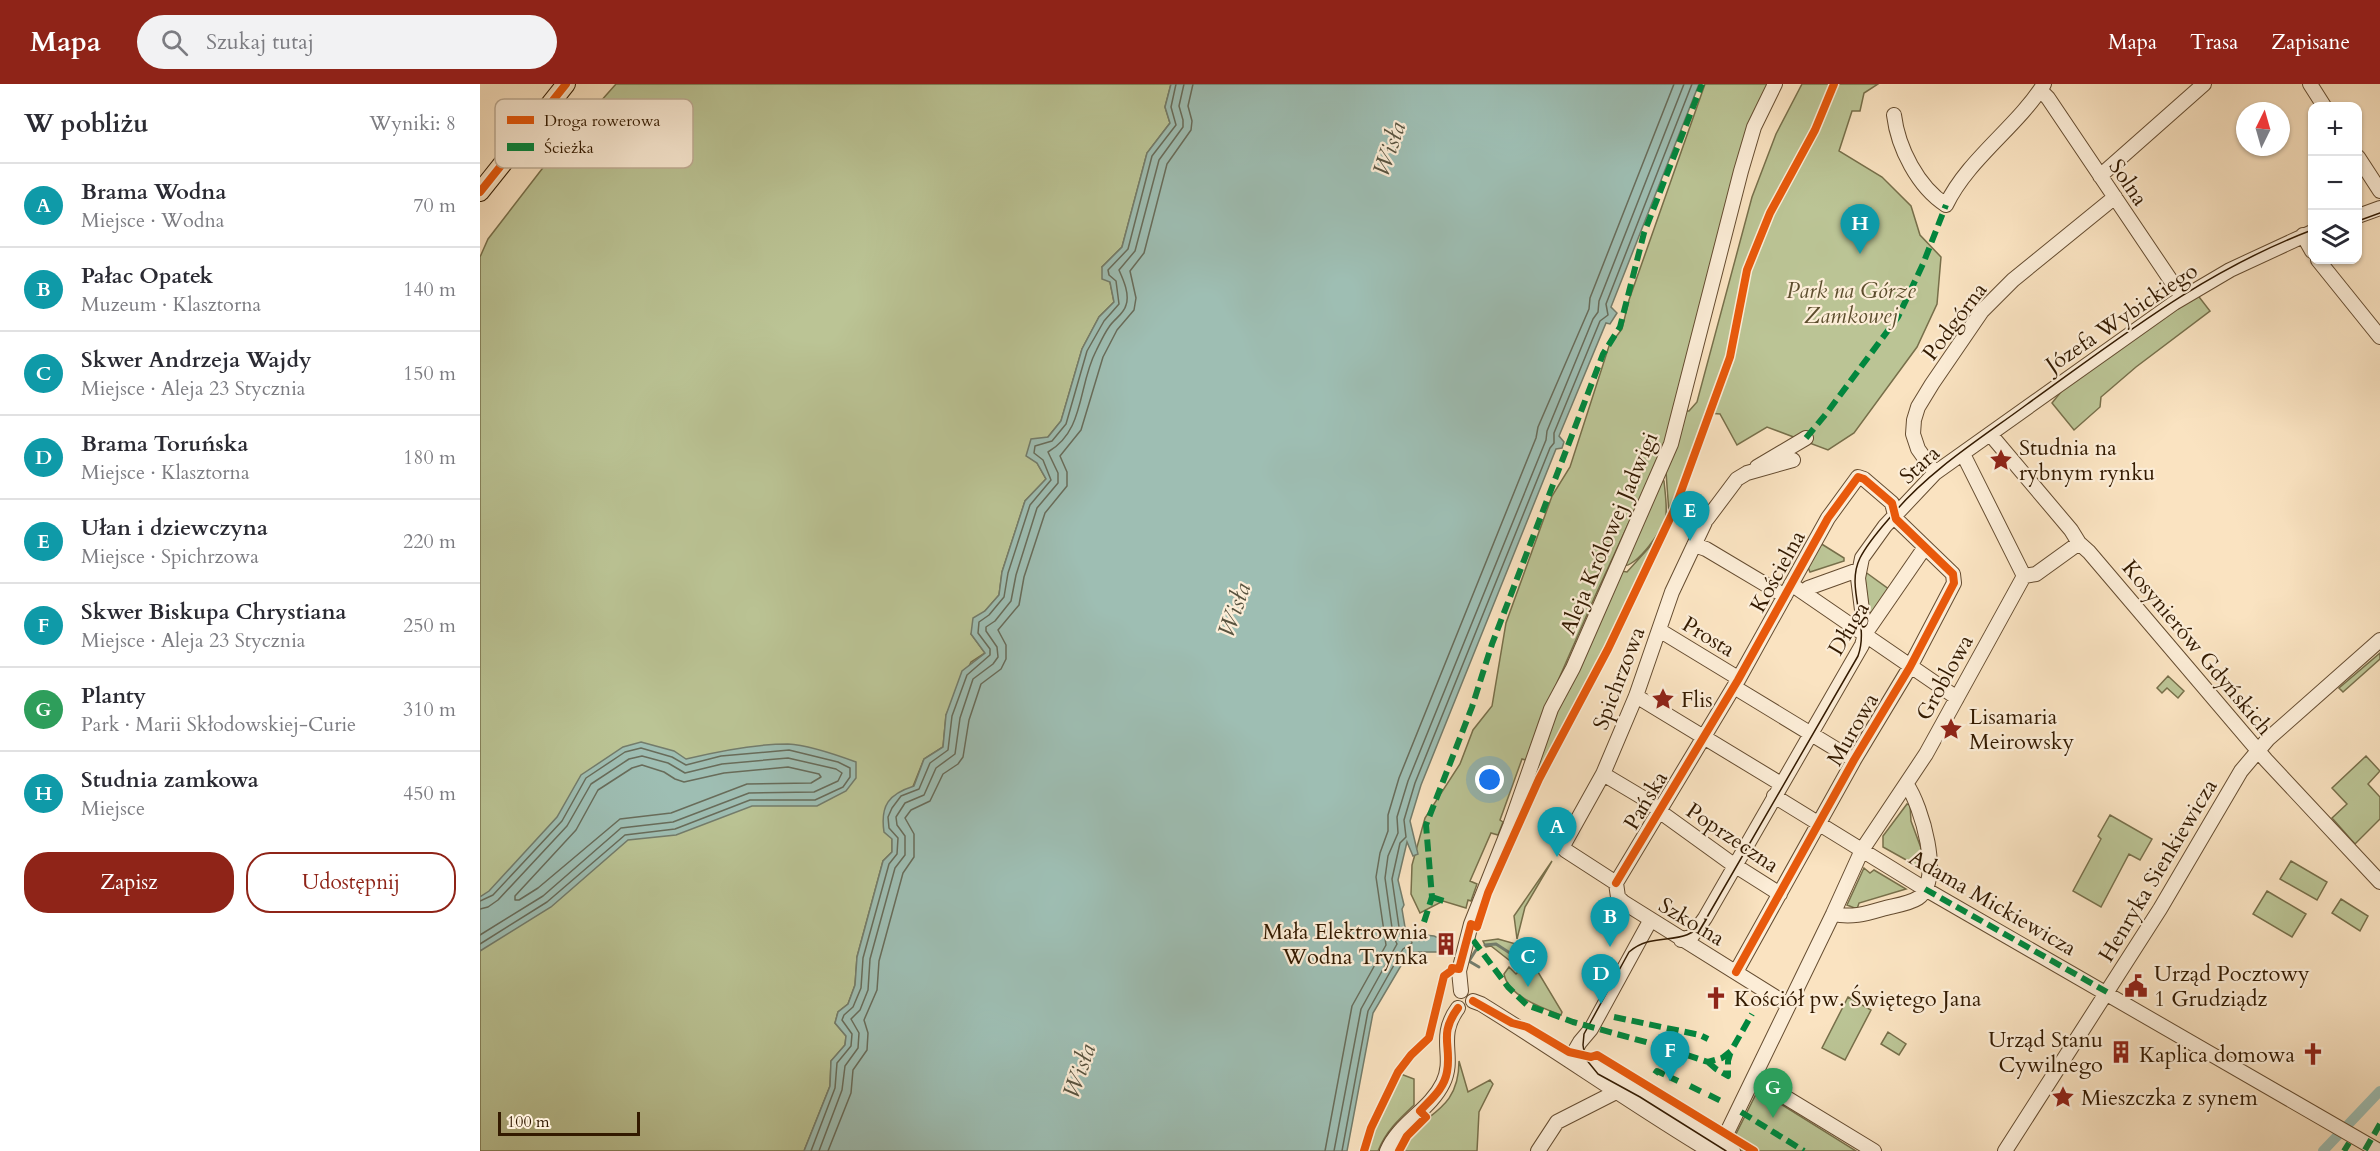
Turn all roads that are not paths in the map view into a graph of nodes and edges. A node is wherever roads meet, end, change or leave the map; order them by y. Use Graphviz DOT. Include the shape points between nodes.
graph roads {
  1 [pos="566,84"];
  2 [pos="1775,84"];
  3 [pos="2204,84"];
  4 [pos="2310,84"];
  5 [pos="2042,87"];
  6 [pos="554,99"];
  7 [pos="2321,102"];
  8 [pos="1894,115"];
  9 [pos="2362,163"];
  10 [pos="499,168"];
  11 [pos="2100,176"];
  12 [pos="2380,191"];
  13 [pos="480,192"];
  14 [pos="2115,198"];
  15 [pos="2380,208"];
  16 [pos="2362,215"];
  17 [pos="2308,233"];
  18 [pos="2321,264"];
  19 [pos="2182,297"];
  20 [pos="2380,337"];
  21 [pos="1990,434"];
  22 [pos="1806,438"];
  23 [pos="1963,454"];
  24 [pos="1793,460"];
  25 [pos="1748,473"];
  26 [pos="1935,473"];
  27 [pos="1858,477"];
  28 [pos="1895,515"];
  29 [pos="2079,543"];
  30 [pos="1694,545"];
  31 [pos="1925,547"];
  32 [pos="1858,570"];
  33 [pos="2024,576"];
  34 [pos="1788,590"];
  35 [pos="1805,593"];
  36 [pos="1659,630"];
  37 [pos="1865,634"];
  38 [pos="2380,640"];
  39 [pos="1910,667"];
  40 [pos="1736,682"];
  41 [pos="1636,696"];
  42 [pos="1957,698"];
  43 [pos="1810,733"];
  44 [pos="1705,736"];
  45 [pos="2258,750"];
  46 [pos="1854,760"];
  47 [pos="1603,774"];
  48 [pos="1906,785"];
  49 [pos="1777,791"];
  50 [pos="1659,811"];
  51 [pos="1819,824"];
  52 [pos="1862,850"];
  53 [pos="1734,865"];
  54 [pos="2380,882"];
  55 [pos="1616,883"];
  56 [pos="1925,889"];
  57 [pos="1780,894"];
  58 [pos="1833,914"];
  59 [pos="1650,921"];
  60 [pos="1681,940"];
  61 [pos="1736,972"];
  62 [pos="1461,991"];
  63 [pos="2107,992"];
  64 [pos="1473,1001"];
  65 [pos="1788,1005"];
  66 [pos="1458,1008"];
  67 [pos="1570,1059"];
  68 [pos="1754,1078"];
  69 [pos="1616,1092"];
  70 [pos="1721,1149"];
  71 [pos="1387,1151"];
  72 [pos="1538,1151"];
  73 [pos="1874,1151"];
  74 [pos="2005,1151"];
  75 [pos="2379,1151"];
  1 -- 6 [label="main road"];
  2 -- 62 [label="street, Aleja Królowej Jadwigi" via="1754,127 1741,171 1671,444 1573,668 1551,709 1478,903 1461,960"];
  3 -- 11 [label="street"];
  4 -- 7 [label="street"];
  5 -- 8 [label="street" via="2033,102 1961,179 1946,205 1933,197 1917,173 1901,144"];
  5 -- 11 [label="street, Solna"];
  9 -- 12 [label="street"];
  10 -- 13 [label="main road"];
  11 -- 14 [label="street, Solna"];
  14 -- 19 [label="street, Solna"];
  14 -- 26 [label="street, Podgórna" via="2013,280 1982,311 1932,384 1918,407 1913,434 1918,449"];
  15 -- 16 [label="street"];
  17 -- 19 [label="street, Józefa Wybickiego"];
  18 -- 20 [label="street"];
  19 -- 21 [label="street, Józefa Wybickiego"];
  21 -- 23 [label="street, Józefa Wybickiego"];
  21 -- 29 [label="street, Kosynierów Gdyńskich"];
  22 -- 25 [label="street"];
  23 -- 26 [label="street, Stara"];
  23 -- 33 [label="street"];
  24 -- 25 [label="street, Spichrzowa"];
  25 -- 30 [label="street, Spichrzowa" via="1728,489"];
  26 -- 28 [label="street, Stara"];
  27 -- 28 [label="street, Murowa" via="1892,503"];
  27 -- 34 [label="street, Kościelna" via="1828,518"];
  28 -- 31 [label="street, Murowa"];
  28 -- 32 [label="street, Stara" via="1866,552"];
  29 -- 33 [label="street" via="2036,574"];
  29 -- 45 [label="street, Kosynierów Gdyńskich"];
  30 -- 34 [label="street"];
  30 -- 36 [label="street, Spichrzowa"];
  31 -- 37 [label="street, Długa"];
  31 -- 39 [label="street, Murowa" via="1953,574 1954,583"];
  32 -- 35 [label="street" via="1808,588"];
  32 -- 37 [label="street"];
  33 -- 42 [label="street, Groblowa"];
  34 -- 35 [label="street"];
  34 -- 40 [label="street, Kościelna"];
  35 -- 37 [label="street"];
  36 -- 40 [label="street, Prosta"];
  36 -- 41 [label="street, Spichrzowa"];
  37 -- 39 [label="street"];
  37 -- 43 [label="street, Długa"];
  38 -- 45 [label="street, Henryka Sienkiewicza"];
  39 -- 42 [label="street"];
  39 -- 46 [label="street, Murowa"];
  40 -- 43 [label="street, Prosta"];
  40 -- 44 [label="street, Kościelna"];
  41 -- 44 [label="street, Adama Mickiewicza"];
  41 -- 47 [label="street, Spichrzowa"];
  42 -- 48 [label="street, Groblowa"];
  43 -- 46 [label="street, Prosta"];
  43 -- 49 [label="street, Długa"];
  44 -- 49 [label="street, Adama Mickiewicza"];
  44 -- 50 [label="street, Pańska"];
  45 -- 54 [label="street, Kosynierów Gdyńskich"];
  45 -- 63 [label="street, Henryka Sienkiewicza" via="2241,771"];
  46 -- 51 [label="street, Murowa"];
  47 -- 50 [label="street, Poprzeczna"];
  47 -- 55 [label="street, Spichrzowa" via="1564,847"];
  48 -- 52 [label="street, Groblowa"];
  48 -- 56 [label="street" via="1914,796 1928,843 1929,878"];
  49 -- 51 [label="street, Adama Mickiewicza"];
  49 -- 53 [label="street, Długa"];
  50 -- 53 [label="street, Poprzeczna"];
  50 -- 55 [label="street, Pańska"];
  51 -- 52 [label="street, Adama Mickiewicza"];
  51 -- 57 [label="street, Murowa"];
  52 -- 56 [label="street, Adama Mickiewicza"];
  52 -- 58 [label="street, Groblowa"];
  53 -- 57 [label="street, Poprzeczna"];
  53 -- 60 [label="street, Długa" via="1696,931"];
  55 -- 59 [label="street, Szkolna" via="1623,903"];
  56 -- 58 [label="street" via="1918,898 1853,917"];
  56 -- 63 [label="street, Adama Mickiewicza"];
  57 -- 61 [label="street, Murowa"];
  58 -- 65 [label="street, Groblowa"];
  59 -- 60 [label="street, Szkolna"];
  59 -- 67 [label="street" via="1597,1019"];
  60 -- 61 [label="street, Szkolna"];
  61 -- 65 [label="street, Szkolna"];
  62 -- 64 [label="street" via="1470,993"];
  62 -- 66 [label="street" via="1454,996"];
  63 -- 74 [label="street, Henryka Sienkiewicza"];
  63 -- 75 [label="street, Adama Mickiewicza"];
  64 -- 66 [label="street" via="1468,1008"];
  64 -- 67 [label="street"];
  65 -- 68 [label="street, Groblowa"];
  66 -- 71 [label="street" via="1447,1027 1444,1083 1398,1132"];
  67 -- 69 [label="street"];
  67 -- 70 [label="street" via="1607,1073"];
  68 -- 70 [label="street, Groblowa"];
  68 -- 73 [label="street"];
  69 -- 70 [label="street"];
  69 -- 72 [label="street" via="1557,1122"];
}
